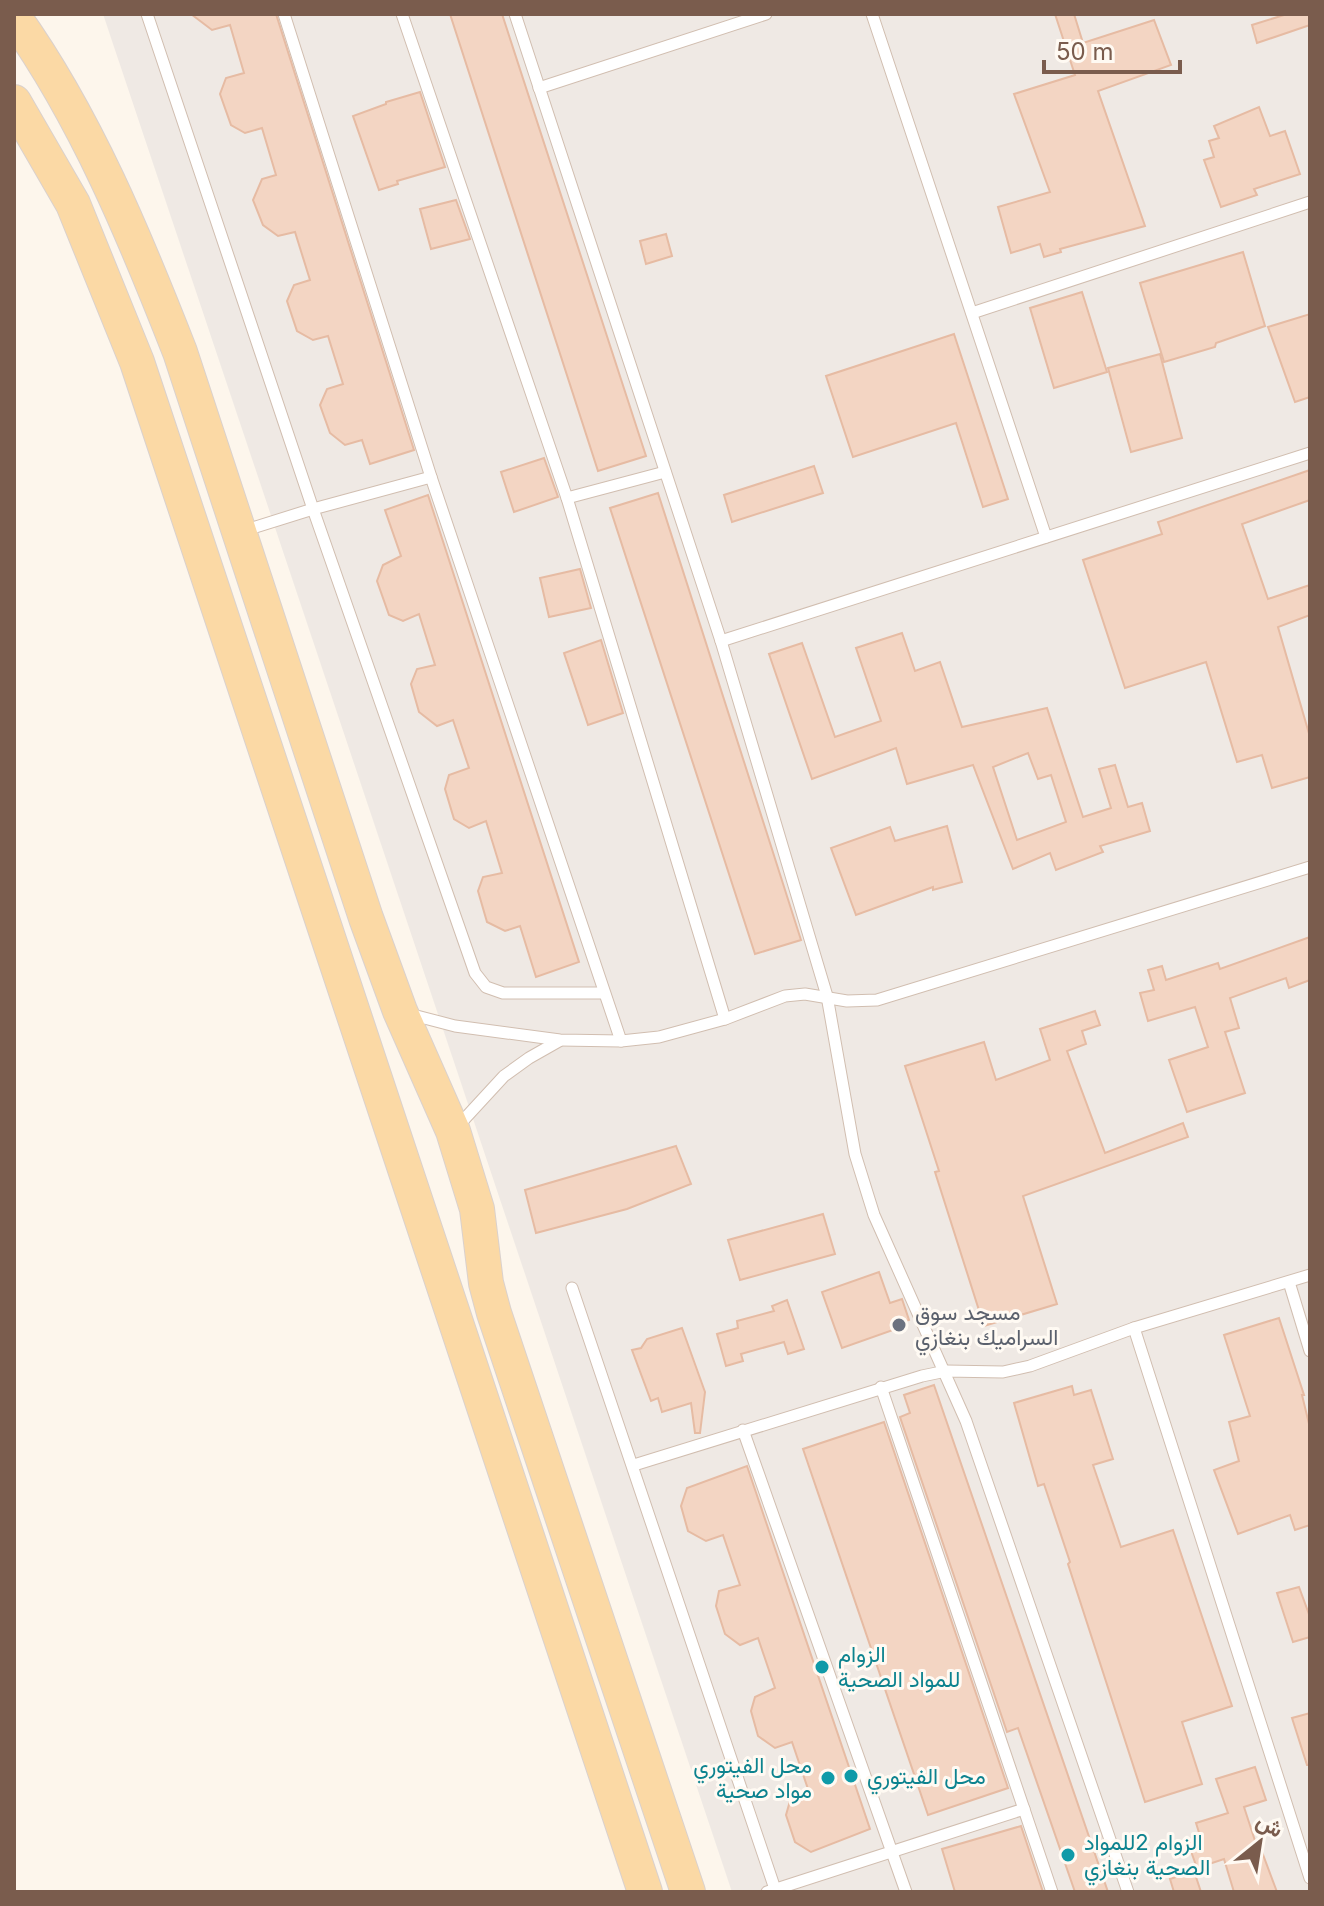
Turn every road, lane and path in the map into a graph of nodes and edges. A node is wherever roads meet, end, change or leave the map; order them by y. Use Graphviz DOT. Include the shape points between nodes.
graph roads {
  1 [pos="147,14"];
  2 [pos="284,14"];
  3 [pos="402,14"];
  4 [pos="515,14"];
  5 [pos="766,14"];
  6 [pos="872,14"];
  7 [pos="14,17"];
  8 [pos="539,88"];
  9 [pos="14,102"];
  10 [pos="1310,202"];
  11 [pos="972,313"];
  12 [pos="1310,453"];
  13 [pos="665,472"];
  14 [pos="431,477"];
  15 [pos="567,498"];
  16 [pos="313,509"];
  17 [pos="239,533"];
  18 [pos="1046,537"];
  19 [pos="721,641"];
  20 [pos="1310,867"];
  21 [pos="604,993"];
  22 [pos="827,996"];
  23 [pos="400,1011"];
  24 [pos="725,1019"];
  25 [pos="560,1040"];
  26 [pos="621,1041"];
  27 [pos="453,1131"];
  28 [pos="1310,1275"];
  29 [pos="1289,1282"];
  30 [pos="572,1288"];
  31 [pos="1134,1328"];
  32 [pos="1310,1351"];
  33 [pos="946,1371"];
  34 [pos="881,1387"];
  35 [pos="743,1430"];
  36 [pos="634,1465"];
  37 [pos="1024,1809"];
  38 [pos="891,1850"];
  39 [pos="1310,1878"];
  40 [pos="773,1891"];
  41 [pos="645,1892"];
  42 [pos="688,1892"];
  43 [pos="906,1892"];
  44 [pos="1052,1892"];
  45 [pos="1128,1892"];
  1 -- 16 [label="lane"];
  2 -- 14 [label="lane"];
  3 -- 15 [label="lane"];
  4 -- 8 [label="lane"];
  5 -- 8 [label="lane"];
  6 -- 11 [label="lane"];
  7 -- 17 [label="main road" via="80,127 153,284"];
  8 -- 13 [label="lane"];
  9 -- 41 [label="main road" via="73,204 137,362"];
  10 -- 11 [label="lane"];
  11 -- 18 [label="lane"];
  12 -- 18 [label="lane"];
  13 -- 15 [label="lane"];
  13 -- 19 [label="lane"];
  14 -- 16 [label="lane"];
  14 -- 21 [label="lane"];
  15 -- 24 [label="lane"];
  16 -- 17 [label="lane"];
  16 -- 21 [label="lane" via="475,973 486,987 503,993"];
  17 -- 23 [label="main road"];
  18 -- 19 [label="lane"];
  19 -- 22 [label="lane"];
  20 -- 22 [label="lane" via="877,1000"];
  21 -- 26 [label="lane"];
  22 -- 24 [label="lane" via="785,996"];
  22 -- 33 [label="lane" via="855,1154 874,1215"];
  23 -- 25 [label="lane" via="455,1026"];
  23 -- 27 [label="main road"];
  24 -- 26 [label="lane"];
  25 -- 26 [label="lane"];
  25 -- 27 [label="lane" via="504,1076"];
  27 -- 42 [label="main road" via="477,1209 494,1313"];
  28 -- 29 [label="lane"];
  29 -- 31 [label="lane"];
  29 -- 32 [label="lane"];
  30 -- 36 [label="lane"];
  31 -- 33 [label="lane" via="1030,1366 1003,1372"];
  31 -- 39 [label="lane"];
  33 -- 34 [label="lane"];
  33 -- 45 [label="lane"];
  34 -- 35 [label="lane"];
  34 -- 37 [label="lane"];
  35 -- 36 [label="lane"];
  35 -- 38 [label="lane"];
  36 -- 40 [label="lane"];
  37 -- 38 [label="lane"];
  37 -- 44 [label="lane"];
  38 -- 40 [label="lane"];
  38 -- 43 [label="lane"];
}
